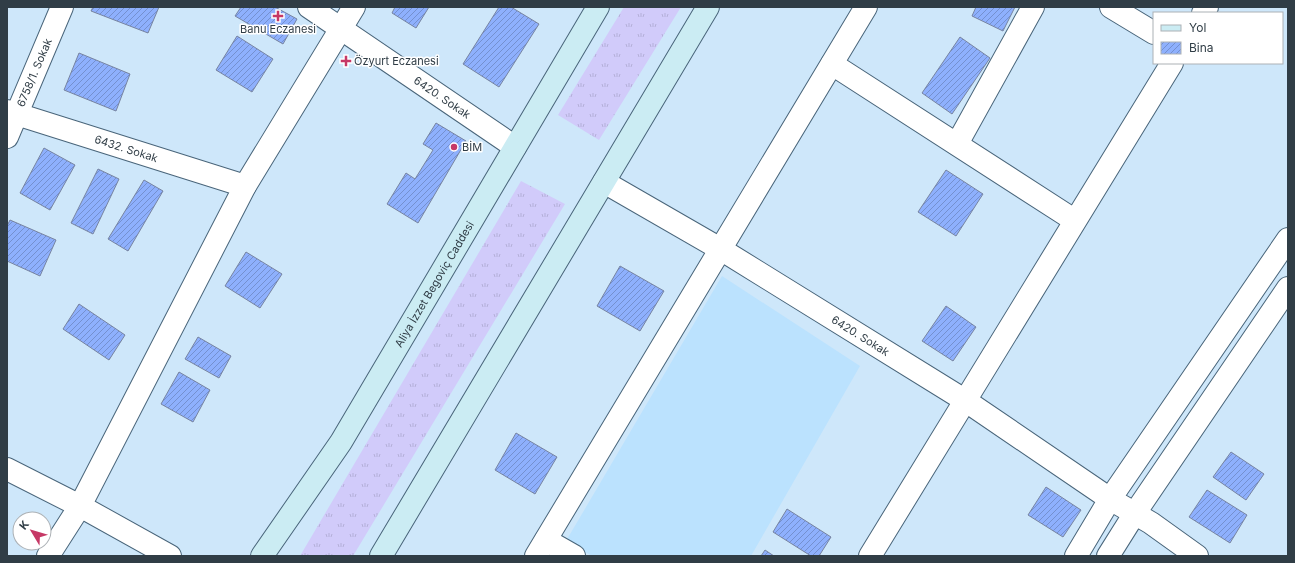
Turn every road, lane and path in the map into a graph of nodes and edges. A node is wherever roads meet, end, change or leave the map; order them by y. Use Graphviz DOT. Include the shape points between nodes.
graph roads {
  1 [pos="62,7"];
  2 [pos="309,7"];
  3 [pos="354,7"];
  4 [pos="598,7"];
  5 [pos="708,7"];
  6 [pos="866,7"];
  7 [pos="1034,7"];
  8 [pos="1111,7"];
  9 [pos="340,29"];
  10 [pos="1153,31"];
  11 [pos="832,64"];
  12 [pos="1171,64"];
  13 [pos="12,113"];
  14 [pos="7,137"];
  15 [pos="957,144"];
  16 [pos="515,147"];
  17 [pos="604,182"];
  18 [pos="245,186"];
  19 [pos="1074,220"];
  20 [pos="1288,239"];
  21 [pos="722,250"];
  22 [pos="1288,288"];
  23 [pos="966,401"];
  24 [pos="7,469"];
  25 [pos="1110,499"];
  26 [pos="80,506"];
  27 [pos="1135,513"];
  28 [pos="541,548"];
  29 [pos="48,556"];
  30 [pos="170,556"];
  31 [pos="262,556"];
  32 [pos="381,556"];
  33 [pos="574,556"];
  34 [pos="870,556"];
  35 [pos="1076,556"];
  36 [pos="1108,556"];
  37 [pos="1197,556"];
  1 -- 13 [label="street, 6758/1. Sokak"];
  2 -- 9 [label="street, 6420. Sokak"];
  3 -- 9 [label="street"];
  4 -- 16 [label="main road, Aliya İzzet Begoviç Caddesi"];
  5 -- 17 [label="main road"];
  6 -- 11 [label="street"];
  7 -- 15 [label="street"];
  8 -- 10 [label="street"];
  9 -- 16 [label="street, 6420. Sokak"];
  9 -- 18 [label="street"];
  11 -- 15 [label="street"];
  11 -- 21 [label="street"];
  12 -- 19 [label="street"];
  13 -- 14 [label="street, 6758/1. Sokak"];
  13 -- 18 [label="street, 6432. Sokak"];
  15 -- 19 [label="street"];
  16 -- 31 [label="main road, Aliya İzzet Begoviç Caddesi" via="341,442"];
  17 -- 21 [label="street, 6420. Sokak"];
  17 -- 32 [label="main road"];
  18 -- 26 [label="street"];
  19 -- 23 [label="street"];
  20 -- 25 [label="street"];
  21 -- 23 [label="street, 6420. Sokak"];
  21 -- 28 [label="street"];
  22 -- 27 [label="street"];
  23 -- 25 [label="street, 6420. Sokak"];
  23 -- 34 [label="street"];
  24 -- 26 [label="street"];
  25 -- 27 [label="street, 6420. Sokak"];
  25 -- 35 [label="street"];
  26 -- 29 [label="street"];
  26 -- 30 [label="street"];
  27 -- 36 [label="street"];
  27 -- 37 [label="street, 6420. Sokak"];
  28 -- 33 [label="street"];
}
